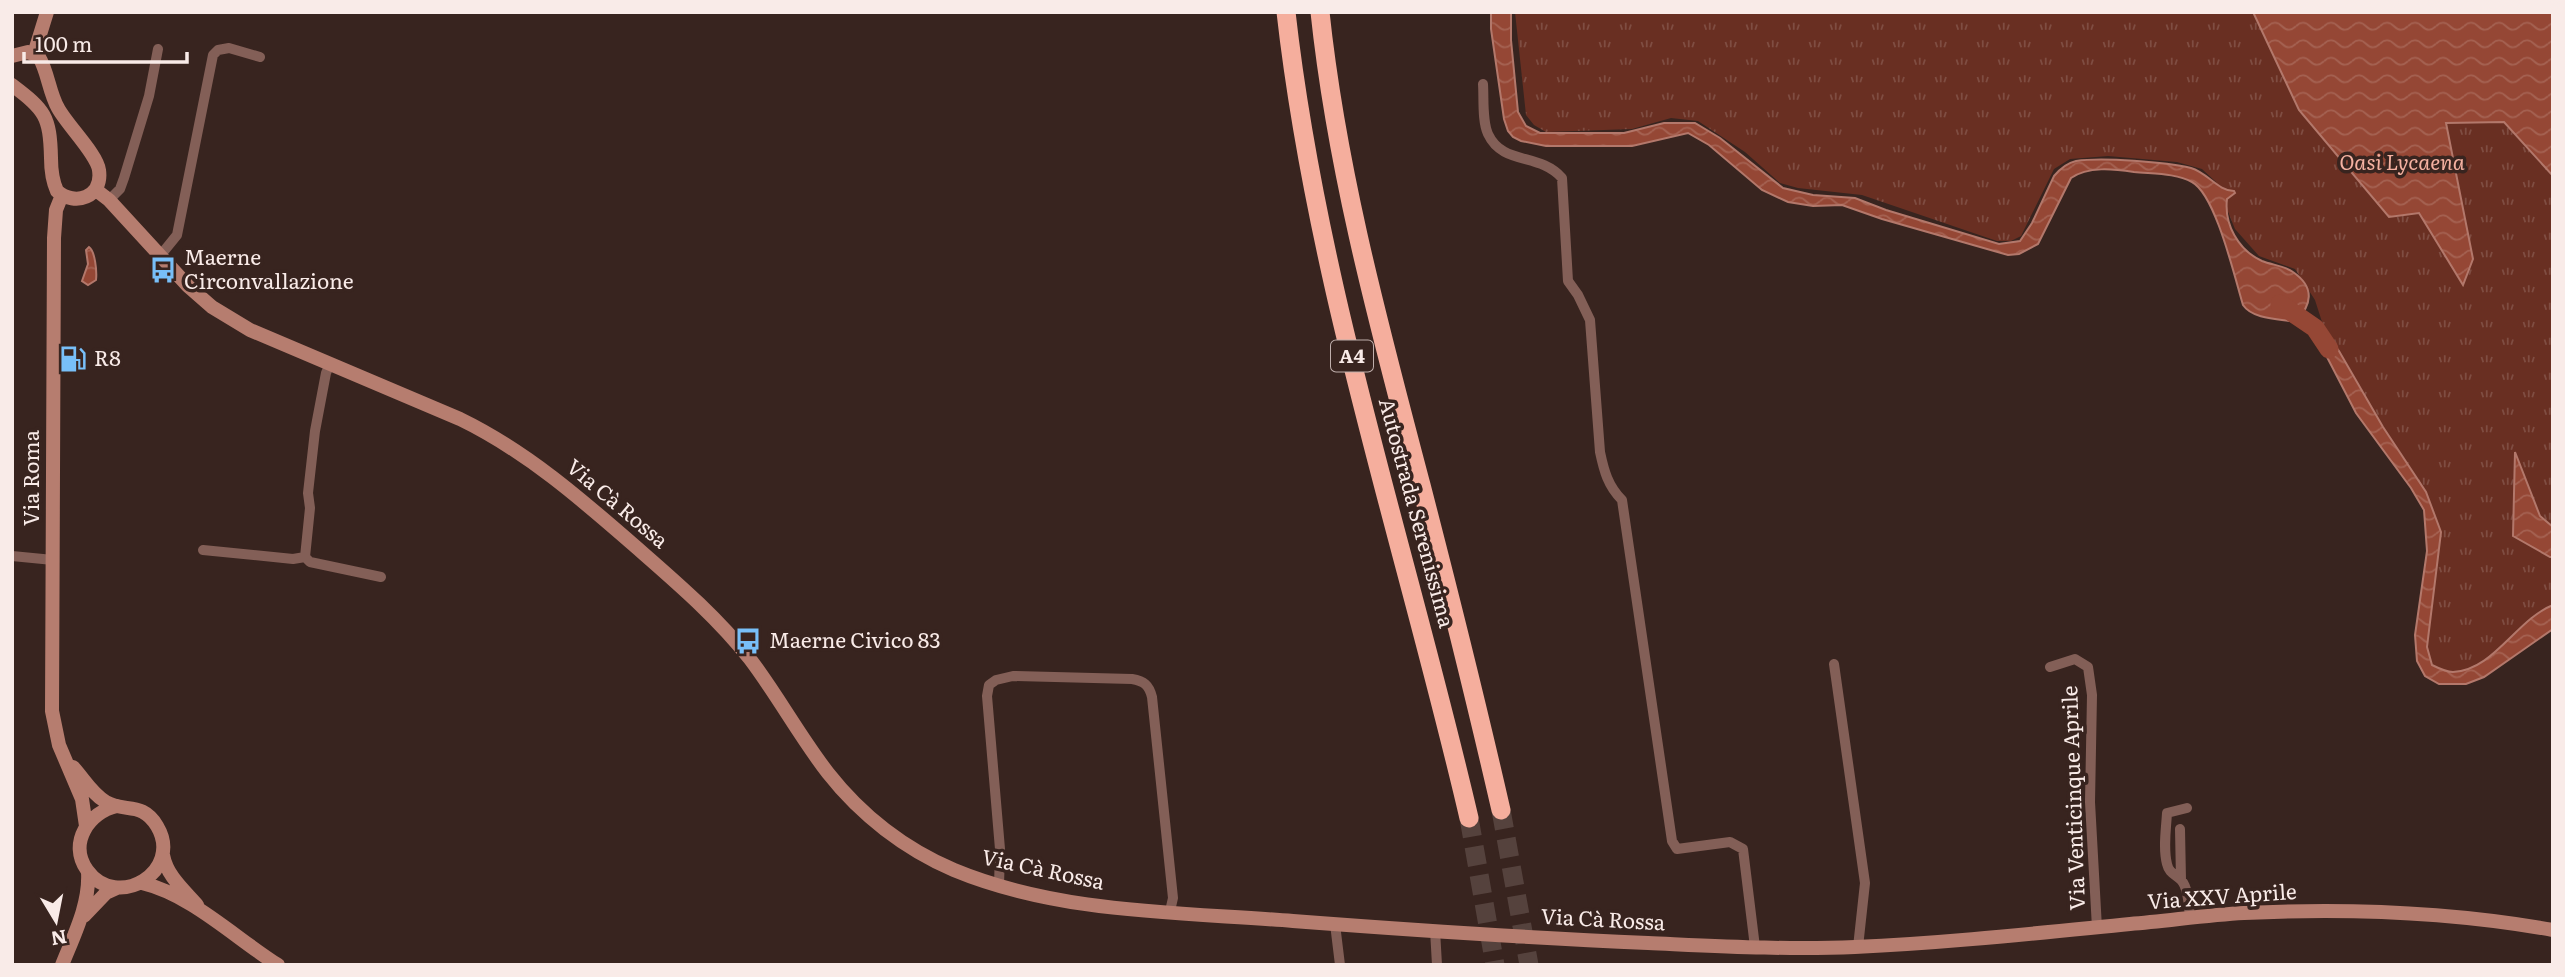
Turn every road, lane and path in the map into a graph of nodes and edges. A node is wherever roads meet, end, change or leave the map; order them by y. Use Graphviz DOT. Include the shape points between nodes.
graph roads {
  1 [pos="47,12"];
  2 [pos="1286,12"];
  3 [pos="1320,12"];
  4 [pos="158,49"];
  5 [pos="34,54"];
  6 [pos="12,56"];
  7 [pos="260,57"];
  8 [pos="1483,84"];
  9 [pos="12,85"];
  10 [pos="96,190"];
  11 [pos="62,195"];
  12 [pos="109,200"];
  13 [pos="160,256"];
  14 [pos="330,365"];
  15 [pos="203,550"];
  16 [pos="12,556"];
  17 [pos="305,557"];
  18 [pos="52,560"];
  19 [pos="381,577"];
  20 [pos="1834,664"];
  21 [pos="2050,667"];
  22 [pos="66,760"];
  23 [pos="117,806"];
  24 [pos="2187,808"];
  25 [pos="1501,810"];
  26 [pos="1469,818"];
  27 [pos="86,826"];
  28 [pos="2180,829"];
  29 [pos="163,855"];
  30 [pos="88,872"];
  31 [pos="2181,880"];
  32 [pos="142,883"];
  33 [pos="999,886"];
  34 [pos="117,888"];
  35 [pos="1170,911"];
  36 [pos="204,914"];
  37 [pos="2190,919"];
  38 [pos="80,920"];
  39 [pos="1335,924"];
  40 [pos="2098,928"];
  41 [pos="1435,930"];
  42 [pos="2553,930"];
  43 [pos="1893,945"];
  44 [pos="1755,947"];
  45 [pos="1858,947"];
  46 [pos="62,965"];
  47 [pos="278,965"];
  48 [pos="1340,965"];
  49 [pos="1437,965"];
  1 -- 5 [label="main road"];
  2 -- 26 [label="highway, Autostrada Serenissima / A4" via="1334,284"];
  3 -- 25 [label="highway, Autostrada Serenissima / A4" via="1369,285"];
  4 -- 12 [label="street" via="124,178"];
  5 -- 6 [label="main road"];
  5 -- 10 [label="main road" via="42,62 57,107 98,163"];
  7 -- 13 [label="street" via="229,48 213,55 177,235"];
  8 -- 44 [label="street" via="1487,132 1494,144 1505,154 1542,163 1562,178 1568,281 1590,320 1602,463 1622,500 1672,841 1677,849 1730,842 1743,849"];
  9 -- 11 [label="main road" via="31,97 47,123 52,180"];
  10 -- 11 [label="main road" via="75,200"];
  10 -- 12 [label="main road, Via Cà Rossa"];
  11 -- 18 [label="main road, Via Roma" via="54,224"];
  12 -- 13 [label="main road, Via Cà Rossa"];
  13 -- 14 [label="main road, Via Cà Rossa" via="212,307 250,330"];
  14 -- 17 [label="street" via="315,431"];
  14 -- 33 [label="main road, Via Cà Rossa" via="493,435 562,485 727,632 830,775 882,829 950,868"];
  15 -- 17 [label="street"];
  16 -- 18 [label="street"];
  17 -- 19 [label="street" via="310,562"];
  18 -- 22 [label="main road, Via Roma" via="52,711"];
  20 -- 45 [label="street" via="1865,883"];
  21 -- 40 [label="street, Via Venticinque Aprile" via="2075,659 2088,667"];
  22 -- 23 [label="main road" via="95,794"];
  22 -- 27 [label="main road, Via Roma" via="82,799"];
  23 -- 27 [label="main road" via="99,812"];
  23 -- 29 [label="main road" via="136,809 152,819 162,836"];
  24 -- 31 [label="street" via="2167,813 2167,866"];
  27 -- 30 [label="main road" via="80,850"];
  28 -- 31 [label="street"];
  29 -- 32 [label="main road" via="155,872"];
  29 -- 36 [label="main road" via="174,880"];
  30 -- 34 [label="main road" via="106,886"];
  30 -- 38 [label="main road"];
  31 -- 37 [label="street"];
  32 -- 34 [label="main road"];
  32 -- 36 [label="main road" via="161,888"];
  33 -- 35 [label="main road, Via Cà Rossa" via="1085,904"];
  33 -- 35 [label="street" via="989,685 1013,676 1132,678 1149,687 1152,697 1173,898"];
  34 -- 38 [label="main road" via="106,892"];
  35 -- 39 [label="main road, Via Cà Rossa"];
  36 -- 47 [label="main road"];
  37 -- 40 [label="main road, Via XXV Aprile"];
  37 -- 42 [label="main road, Via XXV Aprile" via="2336,911"];
  38 -- 46 [label="main road"];
  39 -- 41 [label="main road, Via Cà Rossa"];
  39 -- 48 [label="street"];
  40 -- 43 [label="main road, Via XXV Aprile"];
  41 -- 44 [label="main road, Via Cà Rossa"];
  41 -- 49 [label="street"];
  43 -- 45 [label="main road, Via Cà Rossa"];
  44 -- 45 [label="main road, Via Cà Rossa"];
}
